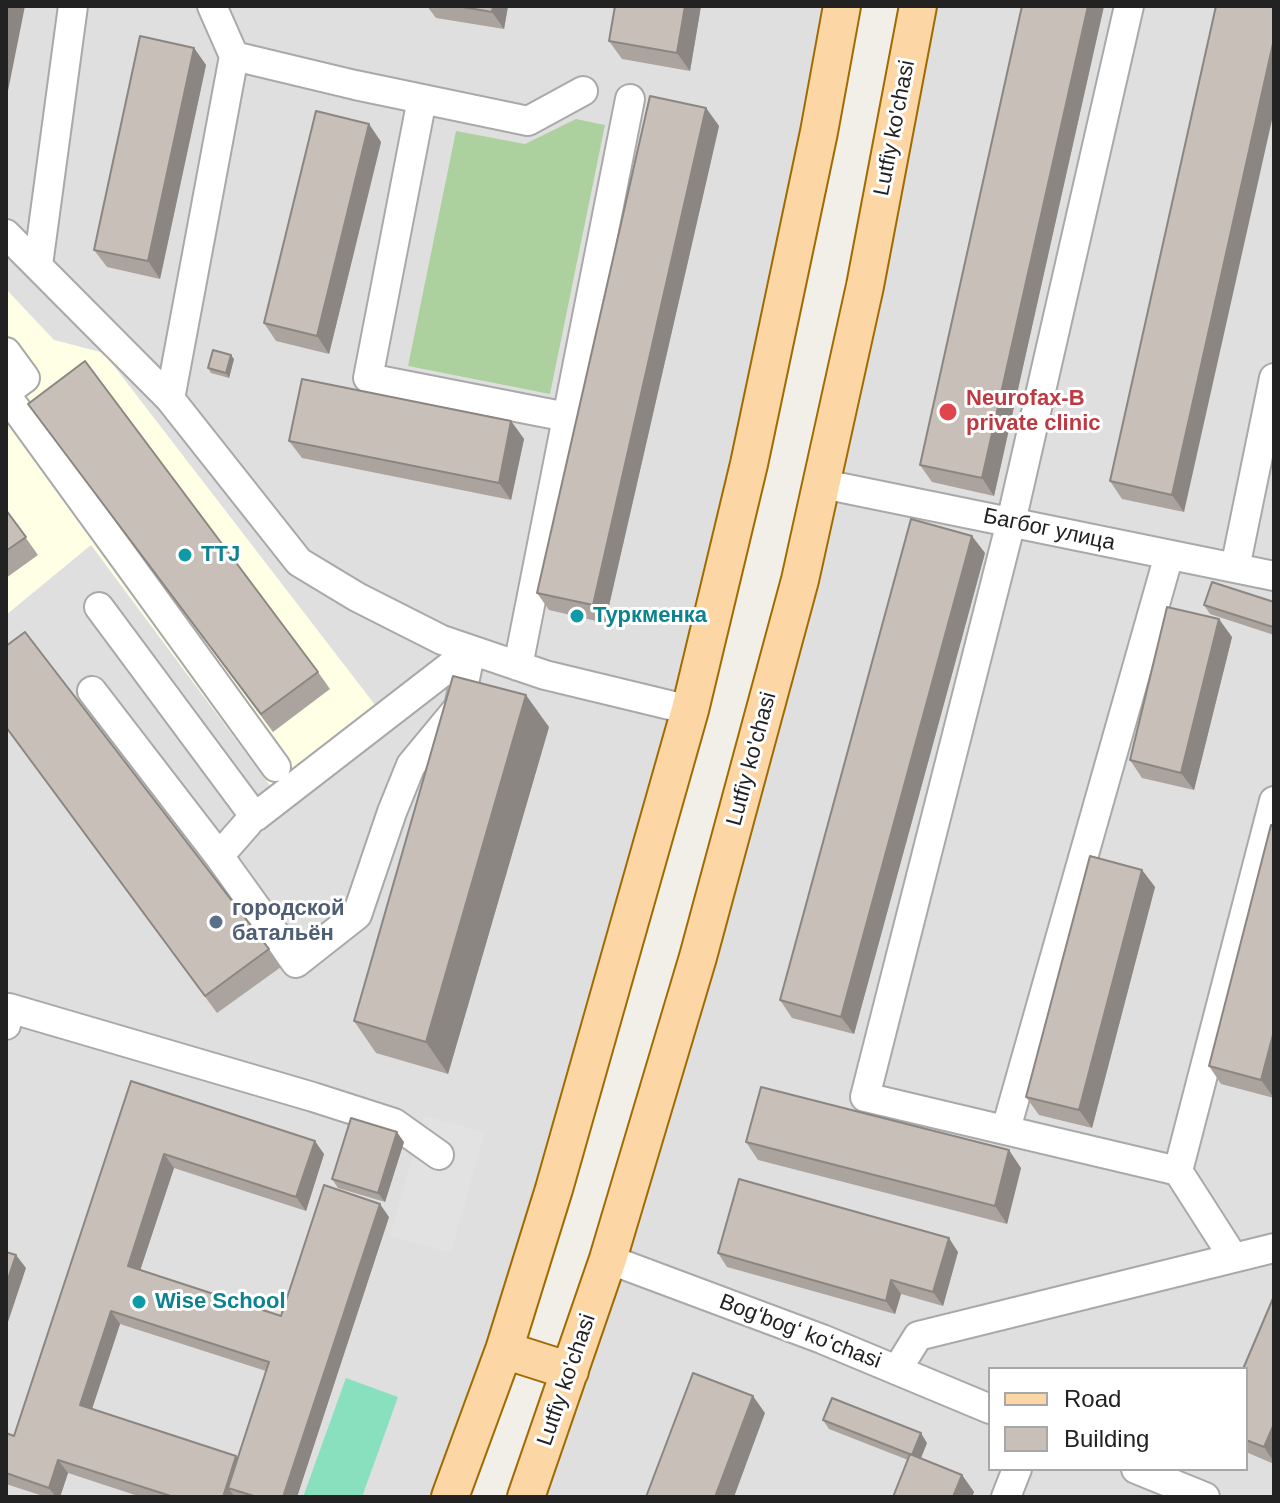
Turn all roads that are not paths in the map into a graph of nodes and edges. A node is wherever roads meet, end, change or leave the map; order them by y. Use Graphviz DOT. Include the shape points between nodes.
graph roads {
  1 [pos="73,6"];
  2 [pos="212,6"];
  3 [pos="842,6"];
  4 [pos="918,6"];
  5 [pos="1129,6"];
  6 [pos="234,56"];
  7 [pos="583,91"];
  8 [pos="422,99"];
  9 [pos="630,99"];
  10 [pos="6,234"];
  11 [pos="38,265"];
  12 [pos="6,352"];
  13 [pos="1274,378"];
  14 [pos="6,394"];
  15 [pos="170,399"];
  16 [pos="567,417"];
  17 [pos="823,484"];
  18 [pos="1011,522"];
  19 [pos="1169,555"];
  20 [pos="1235,568"];
  21 [pos="1274,576"];
  22 [pos="99,607"];
  23 [pos="471,650"];
  24 [pos="518,666"];
  25 [pos="92,691"];
  26 [pos="690,710"];
  27 [pos="276,767"];
  28 [pos="1274,801"];
  29 [pos="248,823"];
  30 [pos="219,856"];
  31 [pos="6,1025"];
  32 [pos="1006,1129"];
  33 [pos="439,1155"];
  34 [pos="1178,1171"];
  35 [pos="1274,1248"];
  36 [pos="1233,1257"];
  37 [pos="608,1259"];
  38 [pos="504,1350"];
  39 [pos="897,1370"];
  40 [pos="570,1371"];
  41 [pos="988,1408"];
  42 [pos="1016,1471"];
  43 [pos="1149,1481"];
  44 [pos="450,1497"];
  45 [pos="526,1497"];
  46 [pos="1006,1497"];
  47 [pos="1205,1497"];
  1 -- 11 [label="street"];
  2 -- 6 [label="street"];
  3 -- 26 [label="main road" via="749,464"];
  4 -- 17 [label="main road, Lutfiy ko'chasi"];
  5 -- 18 [label="street"];
  6 -- 8 [label="street"];
  6 -- 15 [label="street"];
  7 -- 8 [label="street" via="528,121"];
  8 -- 16 [label="street" via="368,378"];
  9 -- 16 [label="street"];
  10 -- 11 [label="street"];
  11 -- 15 [label="street"];
  12 -- 14 [label="street" via="25,378"];
  13 -- 20 [label="street"];
  14 -- 27 [label="street"];
  15 -- 23 [label="street" via="299,562 371,604"];
  16 -- 24 [label="street"];
  17 -- 18 [label="street, Багбог улица"];
  17 -- 37 [label="main road, Lutfiy ko'chasi" via="706,928"];
  18 -- 19 [label="street, Багбог улица"];
  18 -- 32 [label="street" via="865,1097"];
  19 -- 20 [label="street, Багбог улица"];
  19 -- 32 [label="street"];
  20 -- 21 [label="street, Багбог улица"];
  22 -- 23 [label="street" via="255,817"];
  23 -- 24 [label="street"];
  23 -- 30 [label="street" via="459,707 411,765 357,915 296,963"];
  24 -- 26 [label="street"];
  25 -- 30 [label="street"];
  26 -- 38 [label="main road"];
  28 -- 34 [label="street"];
  29 -- 30 [label="street"];
  31 -- 33 [label="street" via="9,1008 300,1093 394,1123"];
  32 -- 34 [label="street"];
  34 -- 36 [label="street"];
  35 -- 36 [label="street"];
  36 -- 39 [label="street" via="918,1336"];
  37 -- 39 [label="street, Bogʻbogʻ koʻchasi"];
  37 -- 40 [label="main road, Lutfiy ko'chasi"];
  38 -- 40 [label="main road"];
  38 -- 44 [label="main road"];
  39 -- 41 [label="street, Bogʻbogʻ koʻchasi"];
  40 -- 45 [label="main road, Lutfiy ko'chasi"];
  42 -- 46 [label="street"];
  43 -- 47 [label="street"];
}
